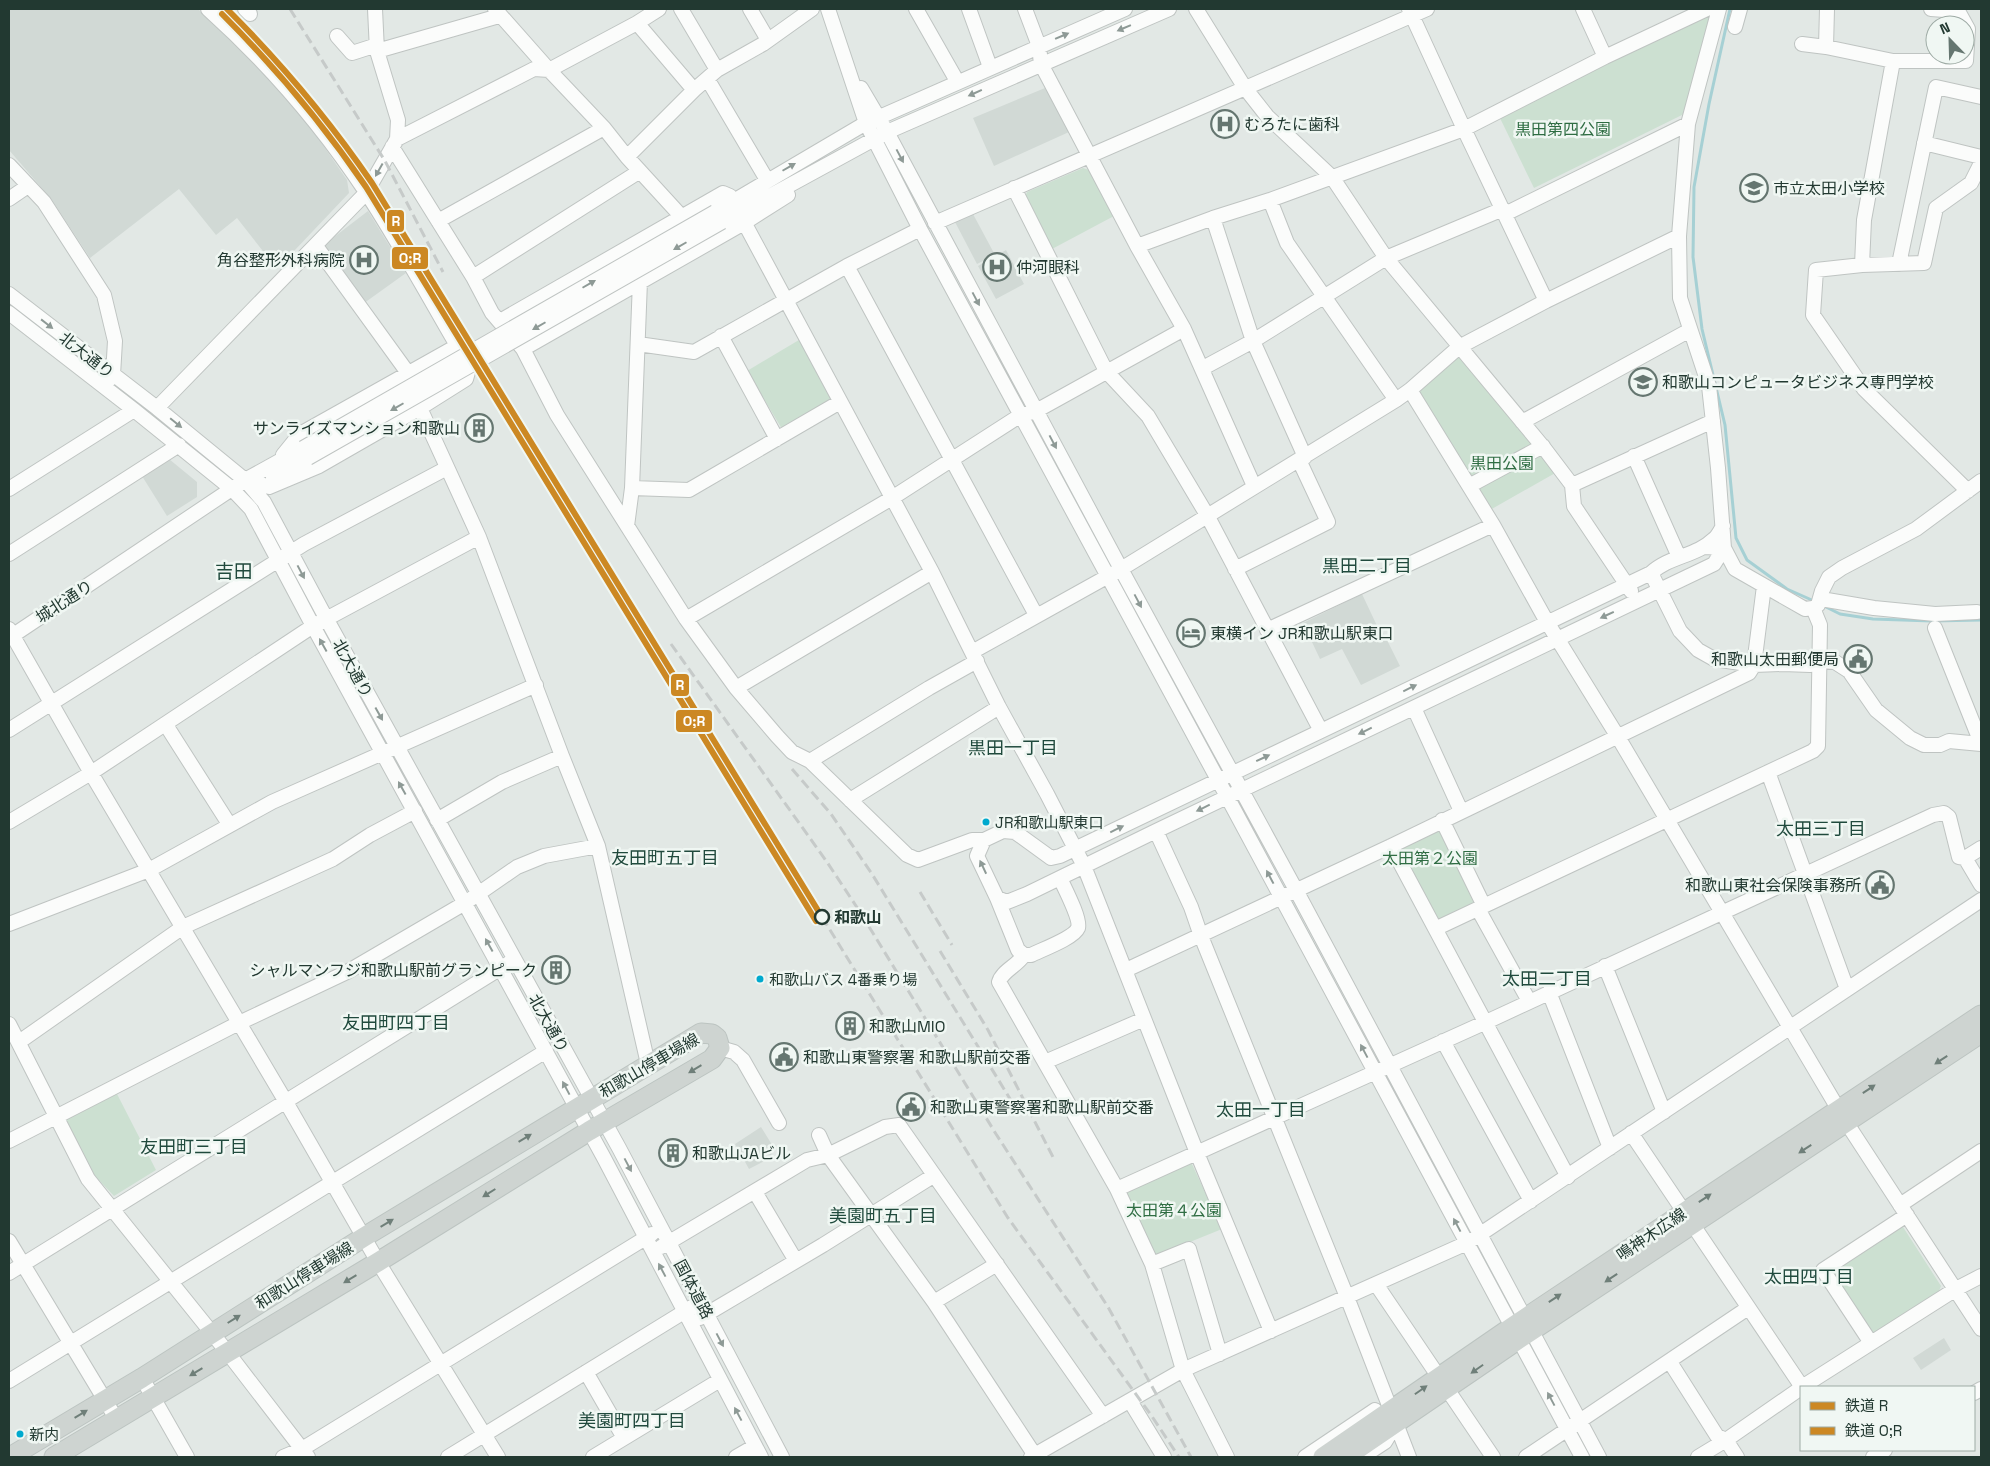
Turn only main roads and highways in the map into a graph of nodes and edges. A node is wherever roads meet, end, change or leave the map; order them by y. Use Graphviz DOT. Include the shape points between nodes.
graph roads {
  1 [pos="1981,1015"];
  2 [pos="1981,1033"];
  3 [pos="1843,1115"];
  4 [pos="1393,1418"];
  5 [pos="10,1457"];
  6 [pos="54,1457"];
  7 [pos="1323,1457"];
  8 [pos="1346,1457"];
  3 -- 1 [label="main road, 鳴神木広線, one-way"];
  2 -- 3 [label="main road, 鳴神木広線, one-way"];
  3 -- 4 [label="main road, 鳴神木広線"];
  4 -- 7 [label="main road, 鳴神木広線"];
  4 -- 8 [label="main road, 鳴神木広線"];
  5 -- 6 [label="main road, 和歌山停車場線, one-way" via="648,1064 701,1033 717,1038 720,1048 712,1059"];
}
